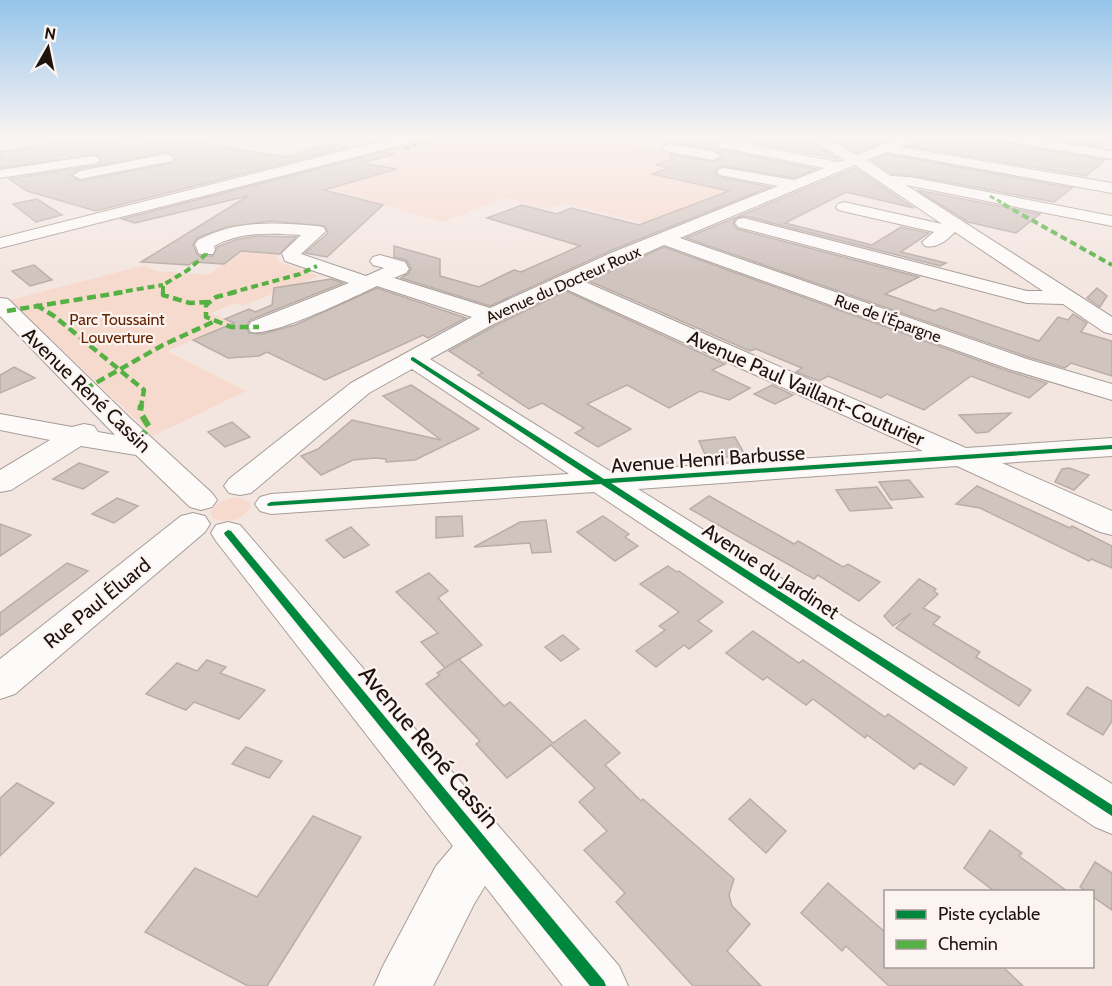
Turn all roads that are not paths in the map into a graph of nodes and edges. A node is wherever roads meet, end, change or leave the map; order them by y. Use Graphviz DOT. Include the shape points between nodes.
graph roads {
  1 [pos="240,182"];
  2 [pos="779,182"];
  3 [pos="803,182"];
  4 [pos="888,182"];
  5 [pos="915,182"];
  6 [pos="1078,182"];
  7 [pos="168,185"];
  8 [pos="796,185"];
  9 [pos="1112,188"];
  10 [pos="188,195"];
  11 [pos="844,207"];
  12 [pos="719,216"];
  13 [pos="1112,221"];
  14 [pos="744,223"];
  15 [pos="956,231"];
  16 [pos="665,239"];
  17 [pos="931,242"];
  18 [pos="0,243"];
  19 [pos="206,250"];
  20 [pos="375,274"];
  21 [pos="566,281"];
  22 [pos="1067,298"];
  23 [pos="0,304"];
  24 [pos="491,316"];
  25 [pos="259,327"];
  26 [pos="1112,327"];
  27 [pos="413,359"];
  28 [pos="1112,392"];
  29 [pos="111,415"];
  30 [pos="0,422"];
  31 [pos="77,436"];
  32 [pos="144,447"];
  33 [pos="1112,447"];
  34 [pos="963,458"];
  35 [pos="604,482"];
  36 [pos="0,483"];
  37 [pos="240,486"];
  38 [pos="271,504"];
  39 [pos="207,519"];
  40 [pos="1112,524"];
  41 [pos="0,682"];
  42 [pos="1112,811"];
  43 [pos="487,848"];
  44 [pos="403,986"];
  45 [pos="599,986"];
  1 -- 10 [label="street"];
  2 -- 8 [label="street"];
  3 -- 8 [label="street, Avenue du Docteur Roux"];
  4 -- 15 [label="street"];
  5 -- 13 [label="street"];
  6 -- 9 [label="street"];
  7 -- 10 [label="street"];
  8 -- 12 [label="street, Avenue du Docteur Roux"];
  8 -- 14 [label="street" via="816,190"];
  10 -- 18 [label="street"];
  11 -- 15 [label="street"];
  12 -- 14 [label="street"];
  12 -- 16 [label="street, Avenue du Docteur Roux"];
  14 -- 22 [label="street" via="1027,297"];
  15 -- 17 [label="street"];
  15 -- 22 [label="street"];
  16 -- 21 [label="street, Avenue du Docteur Roux"];
  16 -- 28 [label="street, Rue de l'Épargne" via="1018,364"];
  19 -- 20 [label="street" via="204,244 218,235 250,229 317,231 291,253 292,257"];
  20 -- 24 [label="street"];
  20 -- 25 [label="street"];
  21 -- 24 [label="street, Avenue du Docteur Roux"];
  21 -- 34 [label="street, Avenue Paul Vaillant-Couturier"];
  22 -- 26 [label="street"];
  23 -- 29 [label="street, Avenue René Cassin"];
  24 -- 27 [label="street, Avenue du Docteur Roux"];
  27 -- 35 [label="street, Avenue du Jardinet"];
  27 -- 37 [label="street, Avenue du Docteur Roux" via="360,388"];
  29 -- 31 [label="street"];
  29 -- 32 [label="street, Avenue René Cassin"];
  30 -- 31 [label="street"];
  31 -- 32 [label="street"];
  31 -- 36 [label="street"];
  32 -- 39 [label="street, Avenue René Cassin"];
  33 -- 34 [label="street, Avenue Henri Barbusse"];
  34 -- 35 [label="street, Avenue Henri Barbusse"];
  34 -- 40 [label="street, Avenue Paul Vaillant-Couturier"];
  35 -- 38 [label="street, Avenue Henri Barbusse"];
  35 -- 42 [label="street, Avenue du Jardinet"];
  37 -- 38 [label="street" via="263,490"];
  37 -- 39 [label="street" via="219,490"];
  38 -- 39 [label="street" via="258,522"];
  39 -- 41 [label="street, Rue Paul Éluard"];
  39 -- 43 [label="street, Avenue René Cassin"];
  43 -- 44 [label="street" via="455,885"];
  43 -- 45 [label="street, Avenue René Cassin"];
}
